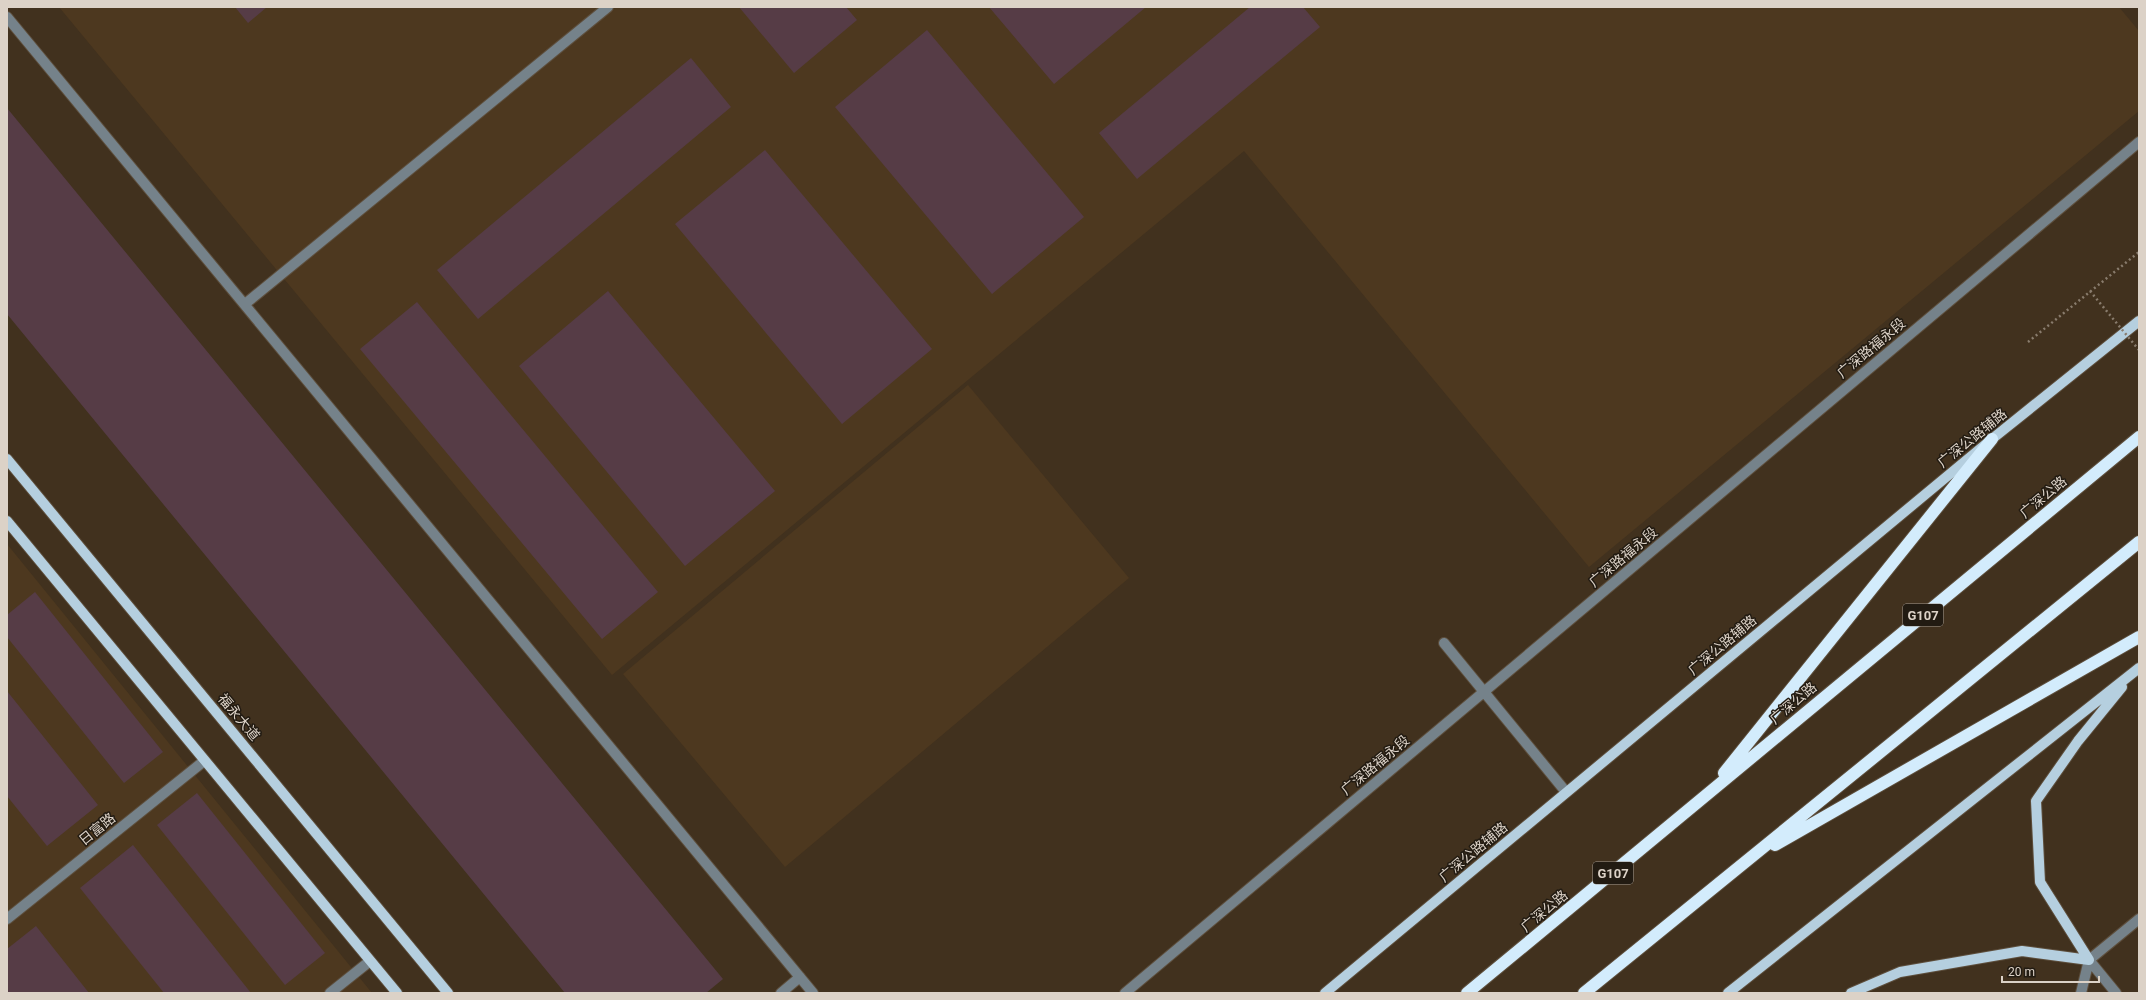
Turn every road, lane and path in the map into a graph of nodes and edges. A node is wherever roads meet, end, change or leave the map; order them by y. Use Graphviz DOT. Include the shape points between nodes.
graph roads {
  1 [pos="608,7"];
  2 [pos="7,17"];
  3 [pos="2139,142"];
  4 [pos="2139,252"];
  5 [pos="2090,291"];
  6 [pos="245,304"];
  7 [pos="2139,321"];
  8 [pos="2028,342"];
  9 [pos="2139,350"];
  10 [pos="2139,437"];
  11 [pos="1992,438"];
  12 [pos="7,458"];
  13 [pos="7,521"];
  14 [pos="2139,542"];
  15 [pos="2139,637"];
  16 [pos="1444,643"];
  17 [pos="2136,670"];
  18 [pos="1484,692"];
  19 [pos="204,761"];
  20 [pos="1566,792"];
  21 [pos="1708,794"];
  22 [pos="1742,863"];
  23 [pos="7,918"];
  24 [pos="2139,919"];
  25 [pos="2089,960"];
  26 [pos="370,961"];
  27 [pos="800,977"];
  28 [pos="330,993"];
  29 [pos="397,993"];
  30 [pos="448,993"];
  31 [pos="781,993"];
  32 [pos="814,993"];
  33 [pos="1125,993"];
  34 [pos="1325,993"];
  35 [pos="1467,993"];
  36 [pos="1584,993"];
  37 [pos="1728,993"];
  38 [pos="1851,993"];
  39 [pos="2081,993"];
  40 [pos="2116,993"];
  1 -- 6 [label="street"];
  2 -- 6 [label="street"];
  3 -- 18 [label="street, 广深路福永段"];
  4 -- 5 [label="path"];
  5 -- 8 [label="path"];
  5 -- 9 [label="path, bridge"];
  6 -- 27 [label="street"];
  7 -- 11 [label="main road, 广深公路辅路"];
  10 -- 21 [label="highway, 广深公路 / G107"];
  11 -- 20 [label="main road, 广深公路辅路"];
  11 -- 21 [label="highway"];
  12 -- 30 [label="main road, 福永大道"];
  13 -- 19 [label="main road"];
  14 -- 22 [label="highway"];
  15 -- 22 [label="highway"];
  16 -- 18 [label="street"];
  17 -- 25 [label="main road" via="2078,741 2036,801 2040,882"];
  17 -- 37 [label="main road"];
  18 -- 20 [label="street"];
  18 -- 33 [label="street, 广深路福永段"];
  19 -- 23 [label="street, 日富路"];
  19 -- 26 [label="main road"];
  20 -- 34 [label="main road, 广深公路辅路"];
  21 -- 35 [label="highway, 广深公路 / G107"];
  22 -- 36 [label="highway"];
  24 -- 25 [label="street"];
  25 -- 38 [label="main road" via="2022,951 1900,972"];
  25 -- 39 [label="street"];
  25 -- 40 [label="street"];
  26 -- 28 [label="street"];
  26 -- 29 [label="main road"];
  27 -- 31 [label="street"];
  27 -- 32 [label="street"];
}
